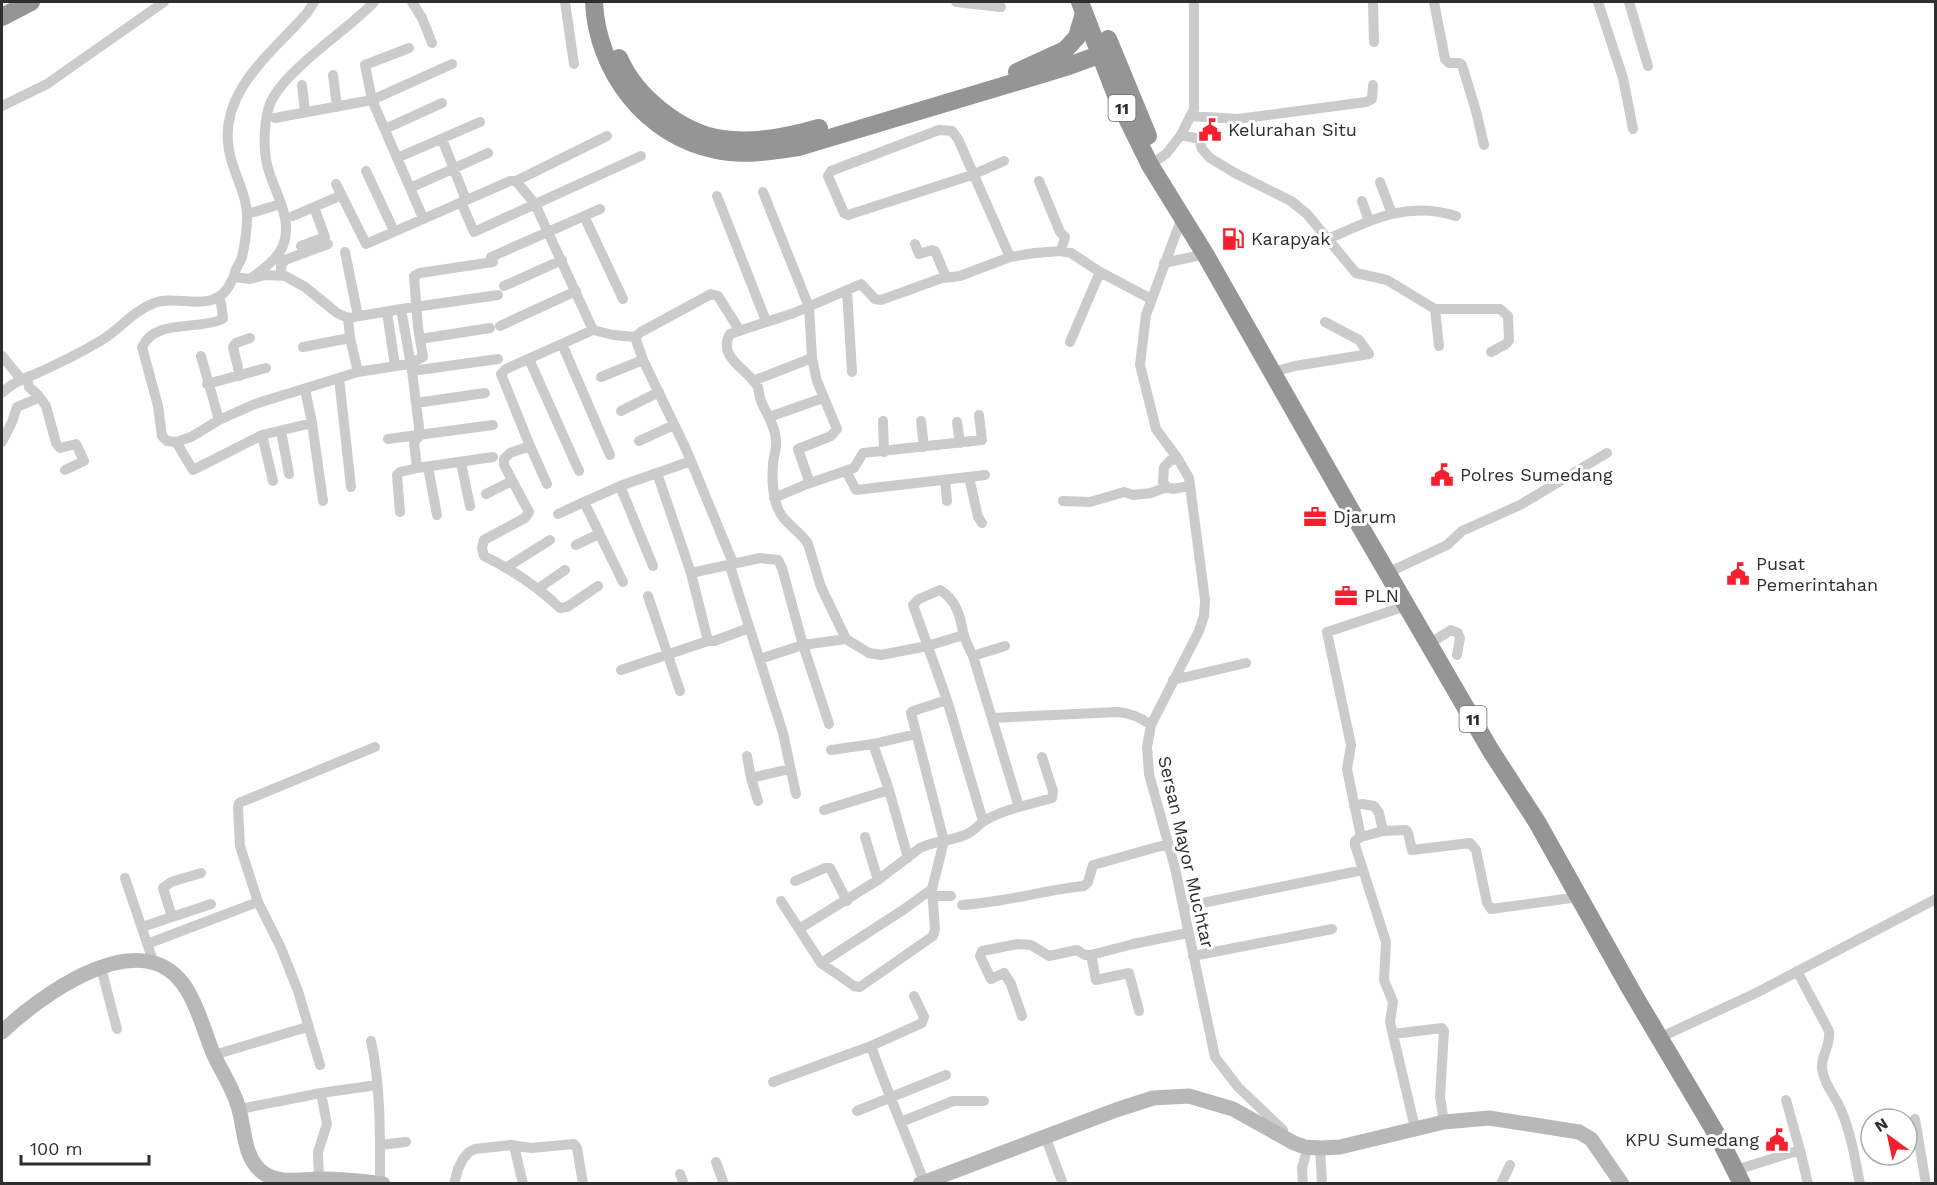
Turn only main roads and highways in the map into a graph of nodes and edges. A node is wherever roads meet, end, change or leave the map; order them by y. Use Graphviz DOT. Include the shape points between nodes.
graph roads {
  1 [pos="31,2"];
  2 [pos="594,2"];
  3 [pos="606,2"];
  4 [pos="1086,5"];
  5 [pos="2,17"];
  6 [pos="1105,49"];
  7 [pos="1066,67"];
  8 [pos="1017,72"];
  9 [pos="1117,98"];
  10 [pos="1154,163"];
  11 [pos="1739,1177"];
  1 -- 5 [label="highway"];
  2 -- 7 [label="highway" via="600,45 626,92 663,128 716,150 755,153 799,147"];
  3 -- 8 [label="highway" via="611,39 636,85 669,116 721,139 797,135"];
  4 -- 6 [label="highway, 11"];
  4 -- 8 [label="highway" via="1077,37 1065,50"];
  6 -- 7 [label="highway"];
  6 -- 8 [label="highway"];
  6 -- 9 [label="highway, 11"];
  6 -- 10 [label="highway, 11"];
  7 -- 9 [label="highway" via="1088,69 1099,75"];
  9 -- 10 [label="highway, 11"];
  10 -- 11 [label="highway, 11" via="1171,199 1491,751 1537,822"];
}
